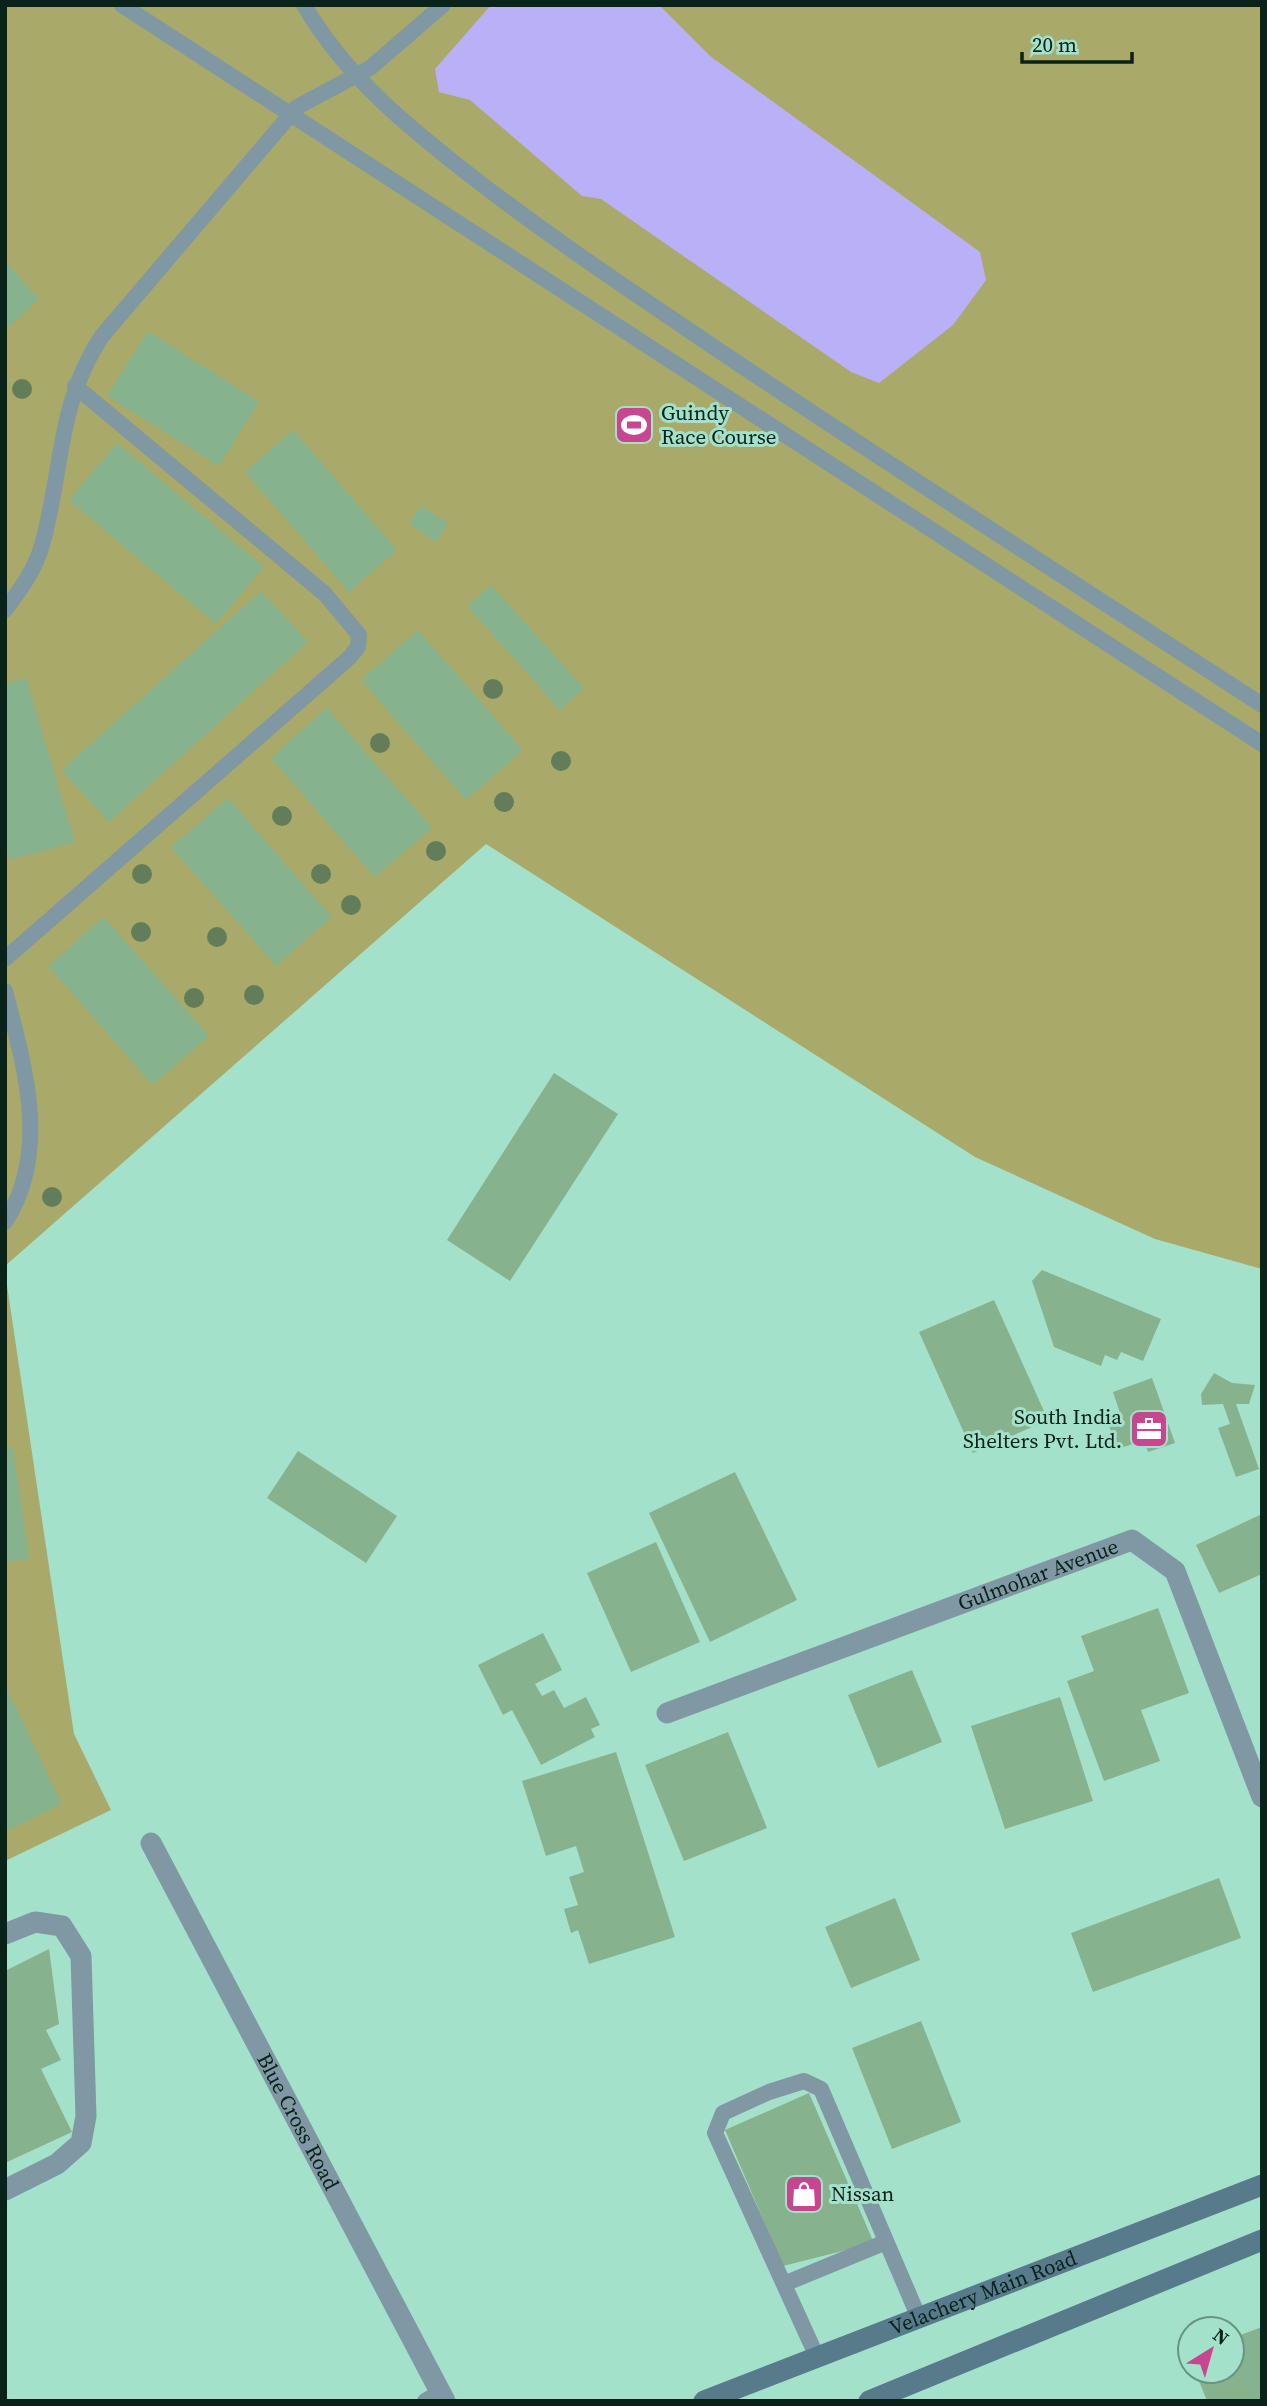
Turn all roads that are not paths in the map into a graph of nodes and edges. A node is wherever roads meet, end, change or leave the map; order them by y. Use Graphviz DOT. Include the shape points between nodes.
graph roads {
  1 [pos="122,5"];
  2 [pos="304,5"];
  3 [pos="443,5"];
  4 [pos="355,76"];
  5 [pos="289,116"];
  6 [pos="75,386"];
  7 [pos="5,610"];
  8 [pos="1262,705"];
  9 [pos="1262,744"];
  10 [pos="5,959"];
  11 [pos="5,991"];
  12 [pos="5,1222"];
  13 [pos="667,1713"];
  14 [pos="1262,1797"];
  15 [pos="151,1843"];
  16 [pos="5,1934"];
  17 [pos="1262,2185"];
  18 [pos="5,2190"];
  19 [pos="1262,2240"];
  20 [pos="886,2242"];
  21 [pos="784,2284"];
  22 [pos="919,2318"];
  23 [pos="817,2357"];
  24 [pos="437,2398"];
  25 [pos="704,2401"];
  26 [pos="869,2401"];
  1 -- 5 [label="lane"];
  2 -- 4 [label="lane" via="324,39"];
  3 -- 4 [label="lane" via="391,53"];
  4 -- 5 [label="lane" via="312,96"];
  4 -- 8 [label="lane" via="436,149 552,238 807,410"];
  5 -- 6 [label="lane" via="102,336"];
  5 -- 9 [label="lane"];
  6 -- 7 [label="lane" via="41,547 27,580"];
  6 -- 10 [label="lane" via="326,594 359,635 358,647"];
  11 -- 12 [label="lane" via="28,1079 32,1128 24,1175"];
  13 -- 14 [label="street, Gulmohar Avenue" via="1132,1540 1175,1571"];
  15 -- 24 [label="street, Blue Cross Road"];
  16 -- 18 [label="street" via="35,1922 62,1926 81,1956 86,2116 81,2143 57,2164"];
  17 -- 22 [label="main road, Velachery Main Road"];
  19 -- 26 [label="main road"];
  20 -- 21 [label="lane"];
  20 -- 21 [label="lane" via="821,2089 804,2081 769,2092 723,2113 715,2133"];
  20 -- 22 [label="lane"];
  21 -- 23 [label="lane"];
  22 -- 23 [label="main road, Velachery Main Road"];
  23 -- 25 [label="main road, Velachery Main Road"];
}
